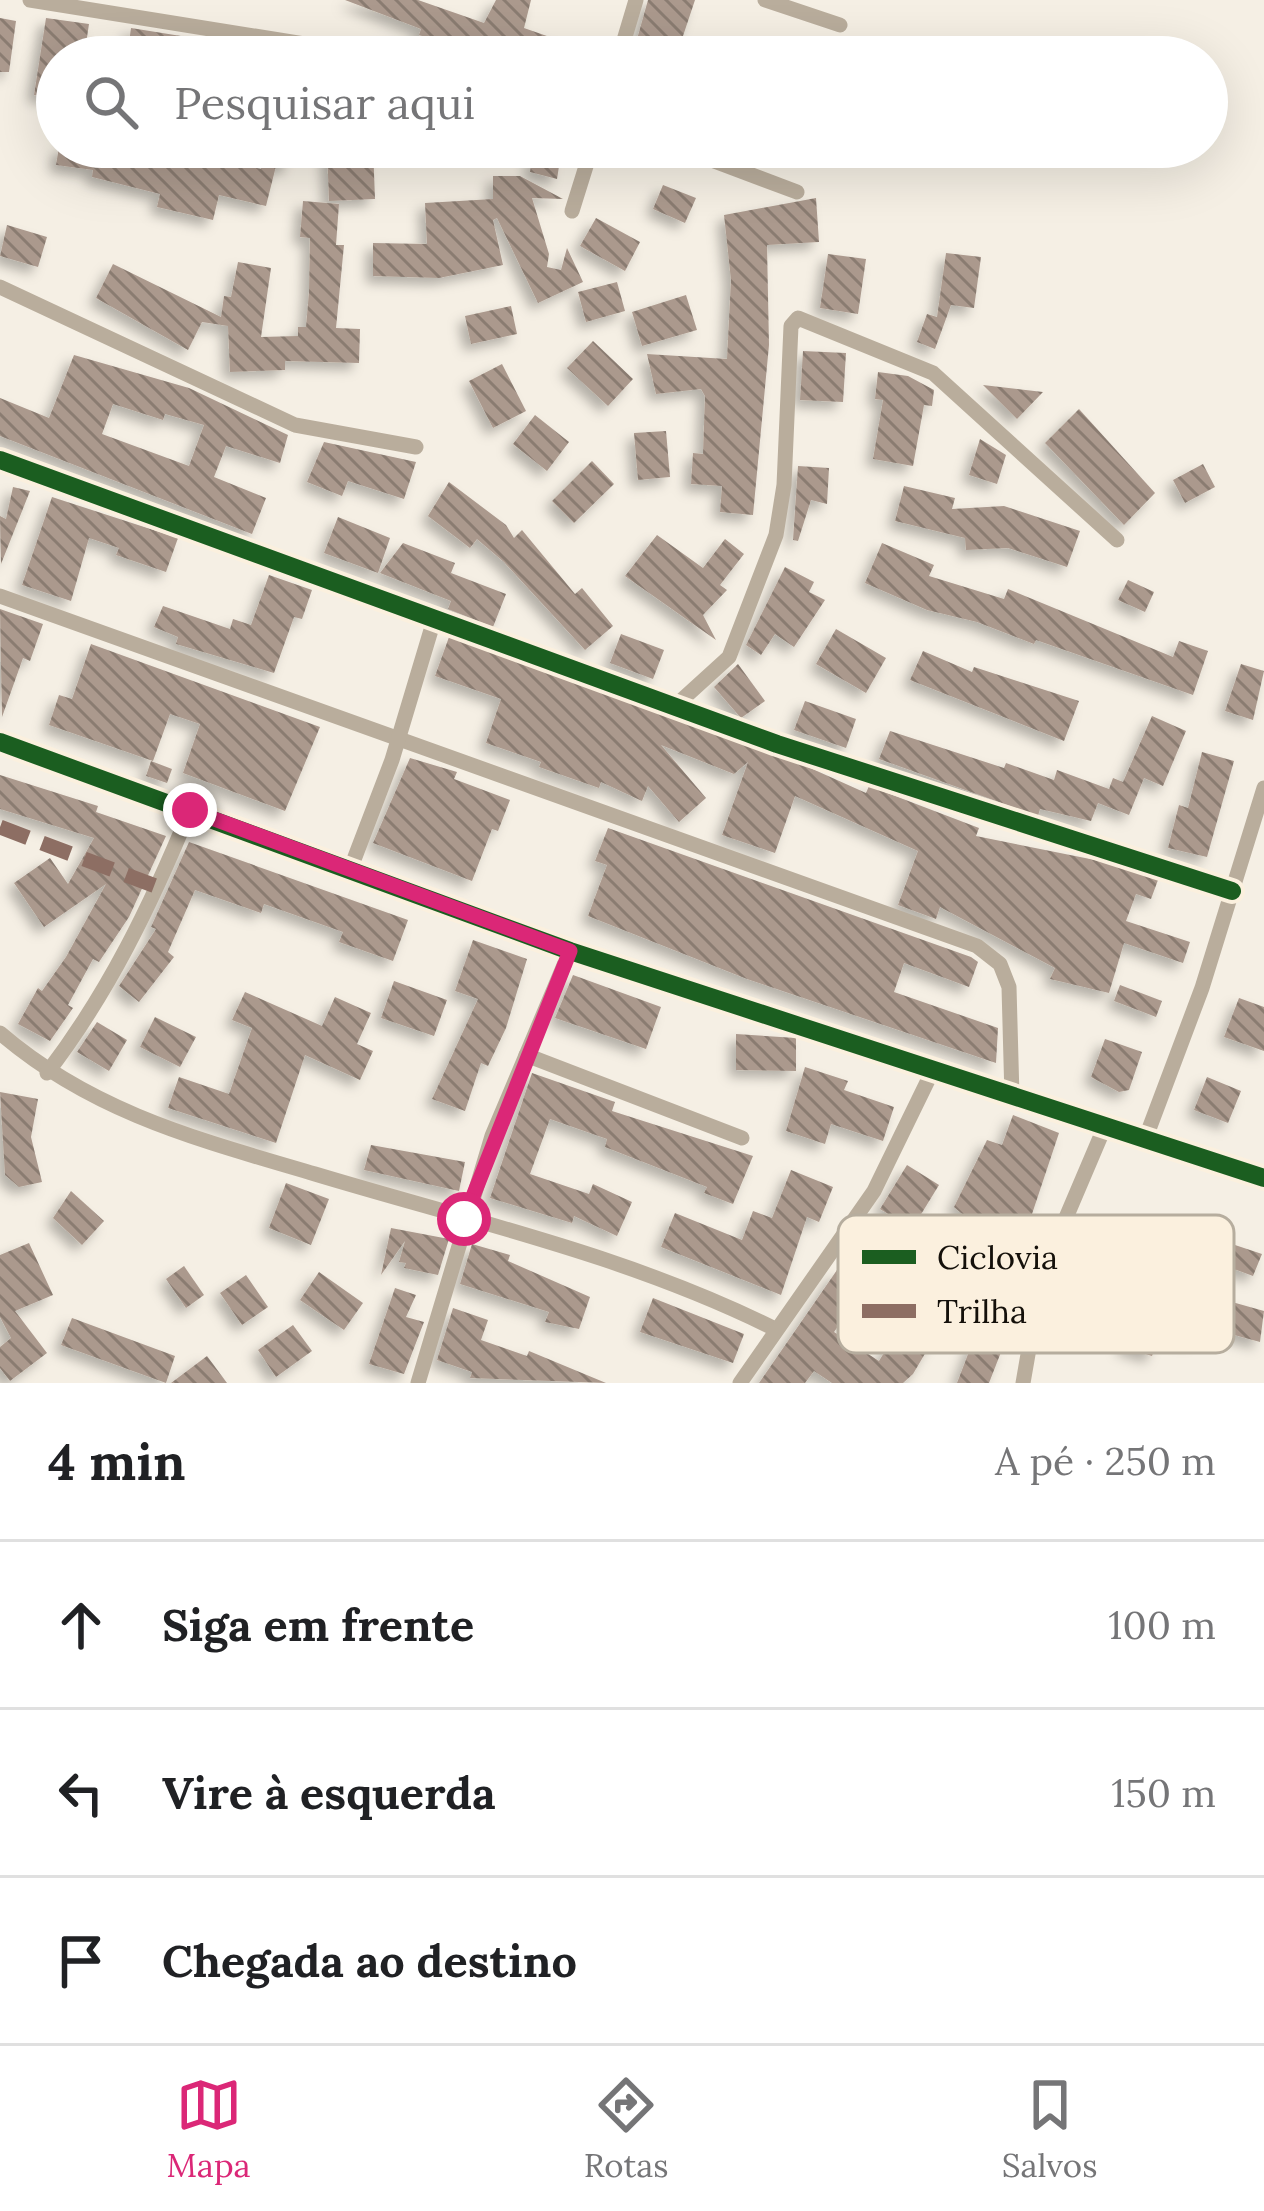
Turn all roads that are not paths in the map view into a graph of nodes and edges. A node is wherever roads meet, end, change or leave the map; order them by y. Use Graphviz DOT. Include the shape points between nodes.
graph roads {
  1 [pos="30,0"];
  2 [pos="636,0"];
  3 [pos="765,0"];
  4 [pos="840,25"];
  5 [pos="255,36"];
  6 [pos="626,36"];
  7 [pos="585,168"];
  8 [pos="732,168"];
  9 [pos="797,192"];
  10 [pos="572,211"];
  11 [pos="0,287"];
  12 [pos="416,447"];
  13 [pos="1,463"];
  14 [pos="1117,540"];
  15 [pos="0,596"];
  16 [pos="434,620"];
  17 [pos="674,707"];
  18 [pos="396,740"];
  19 [pos="0,742"];
  20 [pos="1264,788"];
  21 [pos="190,810"];
  22 [pos="350,870"];
  23 [pos="1232,891"];
  24 [pos="570,951"];
  25 [pos="0,1033"];
  26 [pos="526,1055"];
  27 [pos="932,1072"];
  28 [pos="47,1073"];
  29 [pos="1012,1097"];
  30 [pos="1105,1126"];
  31 [pos="1146,1137"];
  32 [pos="742,1138"];
  33 [pos="1264,1178"];
  34 [pos="858,1215"];
  35 [pos="1067,1215"];
  36 [pos="464,1219"];
  37 [pos="838,1246"];
  38 [pos="775,1329"];
  39 [pos="1027,1353"];
  40 [pos="422,1382"];
  41 [pos="740,1383"];
  42 [pos="1024,1383"];
  1 -- 5 [label="street"];
  2 -- 6 [label="street"];
  3 -- 4 [label="street"];
  7 -- 10 [label="street"];
  8 -- 9 [label="street"];
  11 -- 12 [label="street" via="295,425"];
  13 -- 16 [label="street"];
  14 -- 17 [label="street" via="933,373 798,318 791,326 784,484 767,565 729,657"];
  15 -- 18 [label="street"];
  16 -- 17 [label="street"];
  16 -- 18 [label="street"];
  17 -- 23 [label="street"];
  18 -- 22 [label="street"];
  18 -- 29 [label="street" via="977,946 1000,964 1009,987"];
  19 -- 21 [label="street"];
  20 -- 23 [label="street"];
  21 -- 22 [label="street"];
  21 -- 28 [label="street" via="145,919"];
  22 -- 24 [label="street"];
  23 -- 31 [label="street"];
  24 -- 26 [label="street"];
  24 -- 27 [label="street"];
  25 -- 28 [label="street"];
  26 -- 32 [label="street"];
  26 -- 36 [label="street"];
  27 -- 29 [label="street"];
  27 -- 34 [label="street"];
  28 -- 36 [label="street" via="178,1132"];
  29 -- 30 [label="street"];
  30 -- 31 [label="street"];
  30 -- 35 [label="street"];
  31 -- 33 [label="street"];
  36 -- 38 [label="street" via="620,1261"];
  36 -- 40 [label="street"];
  37 -- 38 [label="street"];
  38 -- 41 [label="street"];
  39 -- 42 [label="street"];
}
